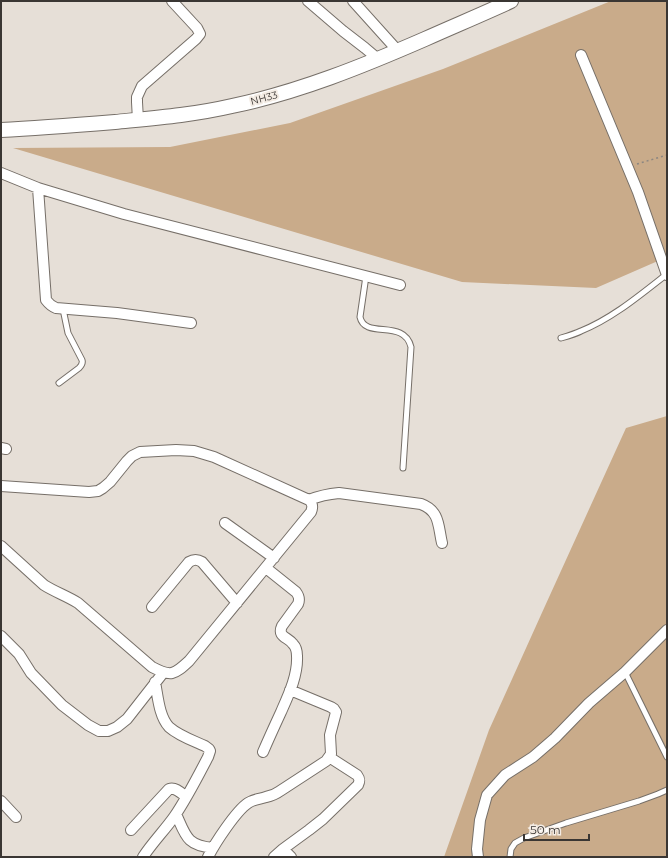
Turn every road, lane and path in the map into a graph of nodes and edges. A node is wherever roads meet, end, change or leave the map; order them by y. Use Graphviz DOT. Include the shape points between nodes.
graph roads {
  1 [pos="172,1"];
  2 [pos="308,1"];
  3 [pos="511,1"];
  4 [pos="355,2"];
  5 [pos="398,51"];
  6 [pos="581,55"];
  7 [pos="378,59"];
  8 [pos="138,120"];
  9 [pos="1,130"];
  10 [pos="667,155"];
  11 [pos="628,167"];
  12 [pos="2,177"];
  13 [pos="38,188"];
  14 [pos="667,275"];
  15 [pos="366,276"];
  16 [pos="400,285"];
  17 [pos="63,309"];
  18 [pos="191,323"];
  19 [pos="561,338"];
  20 [pos="59,383"];
  21 [pos="403,468"];
  22 [pos="1,486"];
  23 [pos="308,500"];
  24 [pos="225,523"];
  25 [pos="442,543"];
  26 [pos="1,546"];
  27 [pos="274,558"];
  28 [pos="266,568"];
  29 [pos="237,603"];
  30 [pos="152,607"];
  31 [pos="667,630"];
  32 [pos="3,642"];
  33 [pos="625,672"];
  34 [pos="163,673"];
  35 [pos="155,682"];
  36 [pos="290,690"];
  37 [pos="263,752"];
  38 [pos="329,757"];
  39 [pos="667,757"];
  40 [pos="667,790"];
  41 [pos="186,797"];
  42 [pos="1,801"];
  43 [pos="176,814"];
  44 [pos="16,817"];
  45 [pos="131,830"];
  46 [pos="283,849"];
  47 [pos="210,853"];
  48 [pos="143,857"];
  49 [pos="274,857"];
  50 [pos="291,857"];
  51 [pos="478,857"];
  52 [pos="510,857"];
  1 -- 8 [label="street" via="200,34 142,86 137,97"];
  2 -- 7 [label="street"];
  3 -- 5 [label="main road, NH33"];
  4 -- 5 [label="street"];
  5 -- 7 [label="main road, NH33"];
  6 -- 11 [label="street"];
  7 -- 8 [label="main road, NH33" via="276,96 191,114"];
  8 -- 9 [label="main road, NH33"];
  10 -- 11 [label="path"];
  11 -- 14 [label="street"];
  12 -- 13 [label="street"];
  13 -- 15 [label="street" via="124,214"];
  13 -- 17 [label="street" via="46,300 52,307"];
  14 -- 19 [label="lane" via="605,319"];
  15 -- 16 [label="street"];
  15 -- 21 [label="lane" via="361,322 372,328 399,332 405,335 411,347"];
  17 -- 18 [label="street"];
  17 -- 20 [label="lane" via="68,333 82,360 82,365"];
  22 -- 23 [label="street" via="98,491 110,482 132,456 140,452 176,450 194,451 214,457"];
  23 -- 25 [label="street" via="339,493 428,506 434,511"];
  23 -- 27 [label="street" via="312,504 311,512"];
  24 -- 27 [label="street"];
  26 -- 34 [label="street" via="44,586 78,603 152,667"];
  27 -- 28 [label="street"];
  28 -- 29 [label="street"];
  28 -- 36 [label="street" via="296,592 300,600 280,630 280,633 295,645 296,650 296,670"];
  29 -- 30 [label="street" via="197,559 189,562"];
  29 -- 34 [label="street" via="189,662 171,674"];
  31 -- 33 [label="street"];
  32 -- 35 [label="street" via="19,654 31,674 62,705 99,731 117,728"];
  33 -- 39 [label="lane"];
  33 -- 51 [label="street" via="533,757 505,775 487,795 480,820"];
  34 -- 35 [label="street"];
  35 -- 41 [label="street" via="163,718 169,727 210,751"];
  36 -- 37 [label="street"];
  36 -- 38 [label="street" via="331,707 336,712 330,735 332,750"];
  38 -- 46 [label="street" via="357,775 360,782 323,819"];
  38 -- 47 [label="street" via="280,791 243,807"];
  40 -- 52 [label="lane" via="524,838 515,843"];
  41 -- 43 [label="street"];
  41 -- 45 [label="street" via="175,789 169,789"];
  42 -- 44 [label="street"];
  43 -- 47 [label="street" via="189,840"];
  43 -- 48 [label="street"];
  46 -- 49 [label="street"];
  46 -- 50 [label="street"];
}
